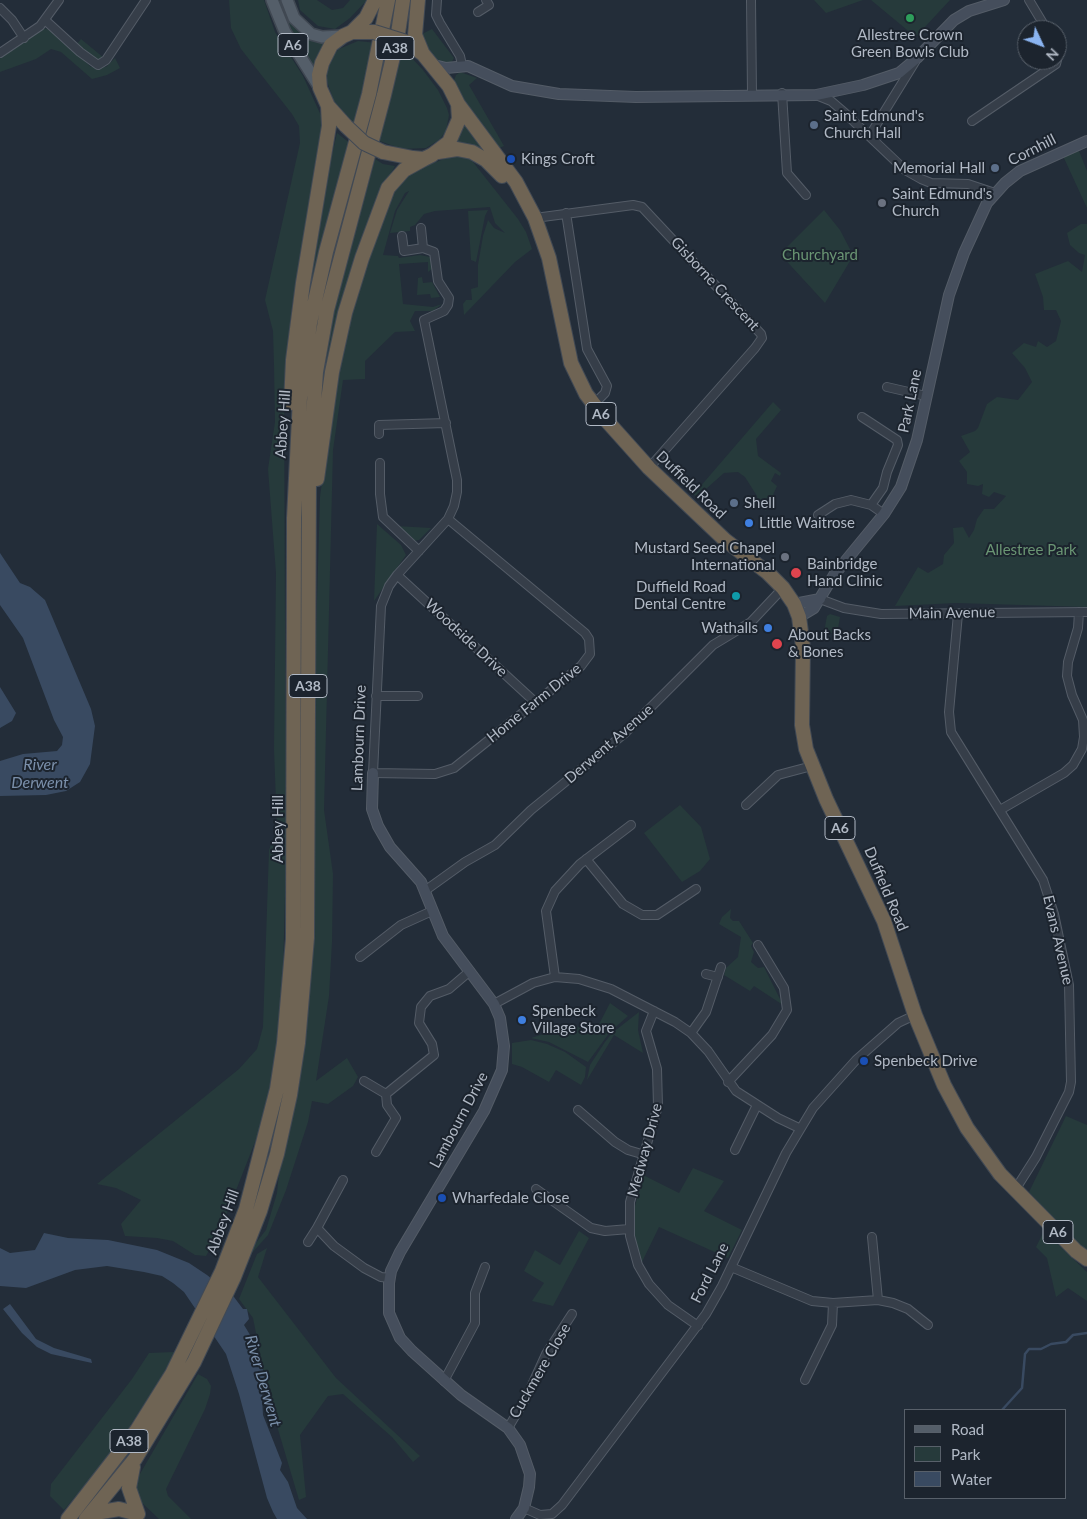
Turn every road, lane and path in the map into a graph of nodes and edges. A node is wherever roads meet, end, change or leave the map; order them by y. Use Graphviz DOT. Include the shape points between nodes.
graph roads {
  1 [pos="59,0"];
  2 [pos="146,0"];
  3 [pos="272,0"];
  4 [pos="287,0"];
  5 [pos="375,0"];
  6 [pos="388,0"];
  7 [pos="403,0"];
  8 [pos="418,0"];
  9 [pos="436,0"];
  10 [pos="486,0"];
  11 [pos="751,0"];
  12 [pos="1004,0"];
  13 [pos="1029,0"];
  14 [pos="0,8"];
  15 [pos="478,12"];
  16 [pos="45,20"];
  17 [pos="1042,20"];
  18 [pos="348,34"];
  19 [pos="24,38"];
  20 [pos="0,53"];
  21 [pos="423,54"];
  22 [pos="917,58"];
  23 [pos="434,65"];
  24 [pos="461,66"];
  25 [pos="1047,70"];
  26 [pos="449,86"];
  27 [pos="320,88"];
  28 [pos="782,93"];
  29 [pos="752,94"];
  30 [pos="816,95"];
  31 [pos="458,104"];
  32 [pos="328,106"];
  33 [pos="972,121"];
  34 [pos="870,135"];
  35 [pos="1087,141"];
  36 [pos="438,152"];
  37 [pos="424,158"];
  38 [pos="995,193"];
  39 [pos="806,195"];
  40 [pos="523,198"];
  41 [pos="566,213"];
  42 [pos="535,218"];
  43 [pos="421,228"];
  44 [pos="402,236"];
  45 [pos="423,248"];
  46 [pos="887,387"];
  47 [pos="926,396"];
  48 [pos="594,404"];
  49 [pos="862,417"];
  50 [pos="446,423"];
  51 [pos="379,434"];
  52 [pos="380,463"];
  53 [pos="649,468"];
  54 [pos="381,480"];
  55 [pos="390,480"];
  56 [pos="871,505"];
  57 [pos="884,514"];
  58 [pos="818,515"];
  59 [pos="294,518"];
  60 [pos="448,519"];
  61 [pos="310,529"];
  62 [pos="419,551"];
  63 [pos="397,575"];
  64 [pos="783,588"];
  65 [pos="820,599"];
  66 [pos="796,611"];
  67 [pos="1083,612"];
  68 [pos="958,614"];
  69 [pos="376,696"];
  70 [pos="418,696"];
  71 [pos="536,702"];
  72 [pos="812,766"];
  73 [pos="373,773"];
  74 [pos="746,806"];
  75 [pos="1000,810"];
  76 [pos="631,824"];
  77 [pos="586,859"];
  78 [pos="696,889"];
  79 [pos="426,890"];
  80 [pos="432,911"];
  81 [pos="758,945"];
  82 [pos="763,953"];
  83 [pos="360,957"];
  84 [pos="755,958"];
  85 [pos="721,967"];
  86 [pos="470,971"];
  87 [pos="706,974"];
  88 [pos="555,977"];
  89 [pos="718,977"];
  90 [pos="494,1004"];
  91 [pos="654,1011"];
  92 [pos="915,1015"];
  93 [pos="691,1033"];
  94 [pos="364,1081"];
  95 [pos="728,1082"];
  96 [pos="386,1094"];
  97 [pos="757,1105"];
  98 [pos="578,1110"];
  99 [pos="799,1128"];
  100 [pos="735,1150"];
  101 [pos="376,1152"];
  102 [pos="645,1155"];
  103 [pos="343,1180"];
  104 [pos="536,1189"];
  105 [pos="1015,1190"];
  106 [pos="316,1228"];
  107 [pos="629,1229"];
  108 [pos="872,1237"];
  109 [pos="308,1242"];
  110 [pos="1087,1259"];
  111 [pos="731,1266"];
  112 [pos="485,1268"];
  113 [pos="228,1274"];
  114 [pos="390,1278"];
  115 [pos="878,1300"];
  116 [pos="833,1303"];
  117 [pos="572,1314"];
  118 [pos="928,1325"];
  119 [pos="698,1326"];
  120 [pos="187,1359"];
  121 [pos="805,1380"];
  122 [pos="444,1381"];
  123 [pos="508,1428"];
  124 [pos="136,1459"];
  125 [pos="524,1508"];
  126 [pos="141,1516"];
  127 [pos="88,1517"];
  128 [pos="68,1519"];
  129 [pos="516,1519"];
  1 -- 16 [label="street"];
  2 -- 16 [label="street" via="106,60 98,65"];
  3 -- 27 [label="main road, A6" via="285,32"];
  4 -- 18 [label="main road, A6" via="294,18 311,34 322,37"];
  5 -- 18 [label="highway" via="366,18"];
  6 -- 59 [label="highway, Abbey Hill / A38" via="369,94 310,323 300,398"];
  7 -- 61 [label="highway, Abbey Hill / A38" via="384,95 327,310 316,372 310,440"];
  8 -- 21 [label="highway" via="415,35"];
  9 -- 24 [label="street" via="436,15 460,56"];
  10 -- 15 [label="street" via="489,5"];
  11 -- 29 [label="street"];
  12 -- 22 [label="street" via="969,11 954,20"];
  13 -- 17 [label="street"];
  14 -- 19 [label="street"];
  16 -- 19 [label="street"];
  18 -- 21 [label="highway, A6, bridge" via="374,32 406,42"];
  18 -- 27 [label="highway, A6" via="331,45 325,55 320,70"];
  19 -- 20 [label="street"];
  21 -- 23 [label="highway, A6"];
  22 -- 30 [label="street" via="888,78"];
  22 -- 34 [label="street"];
  23 -- 24 [label="street" via="446,68"];
  23 -- 26 [label="highway, A6"];
  24 -- 26 [label="street" via="452,75"];
  24 -- 29 [label="street" via="468,66 512,86 541,92 636,98"];
  25 -- 33 [label="street"];
  26 -- 31 [label="highway, A6"];
  27 -- 32 [label="highway, A6"];
  28 -- 29 [label="street"];
  28 -- 30 [label="street"];
  28 -- 39 [label="street" via="787,173"];
  30 -- 34 [label="street" via="838,107"];
  31 -- 36 [label="highway, A6" via="459,119 453,135"];
  31 -- 40 [label="highway, Duffield Road / A6" via="516,182"];
  32 -- 37 [label="highway, A6, bridge" via="364,142 382,152 404,158"];
  32 -- 59 [label="highway" via="329,126 293,360 290,428"];
  34 -- 38 [label="street" via="905,170 921,179 931,183 968,184"];
  35 -- 38 [label="street, Cornhill" via="1024,168"];
  36 -- 37 [label="highway, A6"];
  36 -- 40 [label="highway, Duffield Road / A6" via="463,150 480,155"];
  37 -- 61 [label="highway" via="404,170 388,188 359,267 332,372"];
  38 -- 47 [label="street, Park Lane" via="983,210 956,272"];
  40 -- 42 [label="highway, Duffield Road / A6"];
  41 -- 42 [label="street, Gisborne Crescent"];
  41 -- 48 [label="street" via="587,349 607,386"];
  41 -- 53 [label="street, Gisborne Crescent" via="642,207 761,334 755,348"];
  42 -- 48 [label="highway, Duffield Road / A6" via="550,258 571,363"];
  43 -- 45 [label="street"];
  44 -- 45 [label="street" via="404,251"];
  45 -- 50 [label="street, Lambourn Drive" via="435,254 436,277 449,302 440,314 424,320"];
  46 -- 47 [label="street"];
  47 -- 57 [label="street, Park Lane" via="909,466 901,488"];
  48 -- 53 [label="highway, Duffield Road / A6"];
  49 -- 56 [label="street" via="897,440 898,445 883,488"];
  50 -- 51 [label="street" via="379,424"];
  50 -- 60 [label="street, Lambourn Drive" via="457,480 454,506"];
  52 -- 54 [label="street"];
  53 -- 64 [label="highway, Duffield Road / A6" via="697,515"];
  54 -- 55 [label="street"];
  54 -- 62 [label="street" via="383,516"];
  56 -- 57 [label="street"];
  56 -- 58 [label="street" via="858,500 843,501"];
  57 -- 65 [label="street, Park Lane" via="834,575"];
  59 -- 113 [label="highway, Abbey Hill / A38" via="294,882 290,989 277,1089 264,1148"];
  60 -- 62 [label="street, Lambourn Drive"];
  60 -- 71 [label="street, Home Farm Drive" via="588,639 590,654 586,660"];
  61 -- 113 [label="highway, Abbey Hill / A38" via="308,892 303,998 291,1087 277,1154 260,1211"];
  62 -- 63 [label="street, Lambourn Drive"];
  63 -- 69 [label="street, Lambourn Drive" via="380,606"];
  63 -- 71 [label="street, Woodside Drive"];
  64 -- 66 [label="highway, Duffield Road / A6"];
  64 -- 79 [label="street, Derwent Avenue" via="751,622 713,645 624,734 531,810 495,845"];
  65 -- 66 [label="street"];
  65 -- 68 [label="street, Main Avenue" via="844,608 881,614"];
  66 -- 72 [label="highway, Duffield Road / A6" via="803,647 802,725"];
  67 -- 68 [label="street, Main Avenue"];
  67 -- 75 [label="street" via="1067,676 1083,720 1082,749 1064,773"];
  68 -- 75 [label="street, Evans Avenue" via="950,727"];
  69 -- 70 [label="street"];
  69 -- 73 [label="street, Lambourn Drive"];
  71 -- 73 [label="street, Home Farm Drive" via="448,772"];
  72 -- 74 [label="street" via="778,774"];
  72 -- 92 [label="highway, Duffield Road / A6" via="884,921"];
  73 -- 79 [label="street, Lambourn Drive" via="372,809 378,826 390,847"];
  75 -- 105 [label="street, Evans Avenue" via="1043,880 1054,914 1069,985 1070,1006 1069,1092"];
  76 -- 77 [label="street"];
  77 -- 78 [label="street" via="623,904 642,915 657,915"];
  77 -- 88 [label="street" via="555,891 546,911"];
  79 -- 80 [label="street, Lambourn Drive"];
  80 -- 83 [label="street" via="401,925"];
  80 -- 86 [label="street, Lambourn Drive" via="443,936"];
  81 -- 82 [label="street"];
  82 -- 84 [label="street"];
  82 -- 95 [label="street" via="784,988 787,1010 772,1035"];
  85 -- 89 [label="street"];
  86 -- 90 [label="street, Lambourn Drive"];
  86 -- 96 [label="street" via="449,989 424,1001 418,1018 432,1044 434,1055"];
  87 -- 89 [label="street"];
  88 -- 90 [label="street" via="533,983"];
  88 -- 91 [label="street" via="579,979 603,987"];
  89 -- 93 [label="street" via="706,1012"];
  90 -- 114 [label="street, Lambourn Drive" via="500,1018 504,1046 500,1076 468,1139 400,1252"];
  91 -- 93 [label="street"];
  91 -- 102 [label="street, Medway Drive" via="646,1031 657,1069 659,1094"];
  92 -- 99 [label="street, Ford Lane" via="898,1023 856,1060 830,1087"];
  92 -- 105 [label="highway, Duffield Road / A6" via="956,1108 977,1143"];
  93 -- 95 [label="street" via="708,1051"];
  94 -- 96 [label="street"];
  95 -- 97 [label="street"];
  96 -- 101 [label="street" via="387,1105 396,1118"];
  97 -- 99 [label="street"];
  97 -- 100 [label="street"];
  98 -- 102 [label="street" via="615,1142"];
  99 -- 111 [label="street, Ford Lane"];
  102 -- 107 [label="street, Medway Drive" via="630,1202"];
  103 -- 106 [label="street"];
  104 -- 107 [label="street" via="591,1228 605,1231"];
  105 -- 110 [label="highway, Duffield Road / A6"];
  106 -- 109 [label="street"];
  106 -- 114 [label="street" via="364,1268"];
  107 -- 119 [label="street, Medway Drive" via="638,1265 648,1284 668,1305"];
  108 -- 115 [label="street"];
  111 -- 116 [label="street" via="805,1299"];
  111 -- 119 [label="street, Ford Lane"];
  112 -- 122 [label="street" via="475,1293 475,1323"];
  113 -- 120 [label="highway, Abbey Hill / A38"];
  114 -- 122 [label="street, Lambourn Drive" via="389,1313 393,1326 400,1338"];
  115 -- 116 [label="street"];
  115 -- 118 [label="street" via="908,1310"];
  116 -- 121 [label="street" via="832,1325"];
  117 -- 123 [label="street, Cuckmere Close" via="546,1354"];
  119 -- 125 [label="street, Ford Lane" via="562,1505 552,1514 540,1515"];
  120 -- 124 [label="highway, Abbey Hill / A38"];
  120 -- 128 [label="highway, Abbey Hill / A38"];
  122 -- 123 [label="street, Lambourn Drive"];
  123 -- 125 [label="street, Lambourn Drive" via="520,1445 530,1474"];
  124 -- 126 [label="highway" via="129,1488"];
  124 -- 127 [label="highway, Abbey Hill / A38"];
  125 -- 129 [label="street"];
  126 -- 127 [label="highway" via="119,1509"];
}
